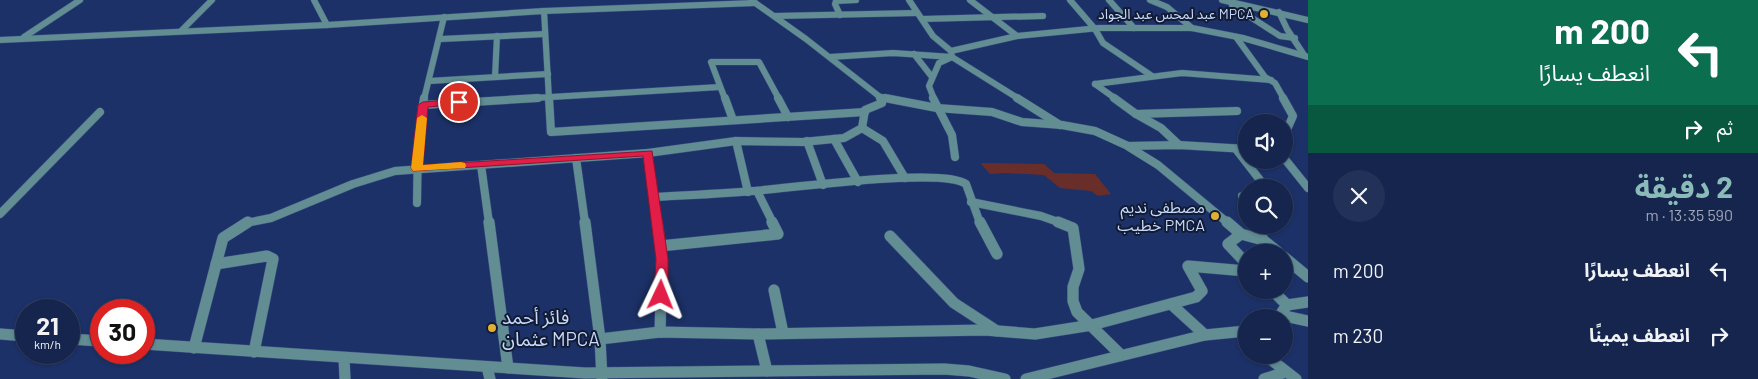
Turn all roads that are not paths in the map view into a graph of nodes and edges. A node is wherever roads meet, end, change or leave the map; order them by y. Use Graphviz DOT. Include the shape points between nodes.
graph roads {
  1 [pos="80,0"];
  2 [pos="212,0"];
  3 [pos="314,0"];
  4 [pos="856,0"];
  5 [pos="910,0"];
  6 [pos="970,0"];
  7 [pos="1070,0"];
  8 [pos="1109,0"];
  9 [pos="1150,0"];
  10 [pos="1222,0"];
  11 [pos="1226,1"];
  12 [pos="753,2"];
  13 [pos="544,11"];
  14 [pos="1279,12"];
  15 [pos="917,13"];
  16 [pos="840,15"];
  17 [pos="774,16"];
  18 [pos="1043,16"];
  19 [pos="444,17"];
  20 [pos="992,17"];
  21 [pos="922,19"];
  22 [pos="1308,20"];
  23 [pos="327,25"];
  24 [pos="1095,28"];
  25 [pos="1134,28"];
  26 [pos="1192,28"];
  27 [pos="181,31"];
  28 [pos="545,34"];
  29 [pos="497,36"];
  30 [pos="1017,36"];
  31 [pos="1236,37"];
  32 [pos="22,38"];
  33 [pos="441,38"];
  34 [pos="1295,38"];
  35 [pos="0,40"];
  36 [pos="914,54"];
  37 [pos="951,54"];
  38 [pos="1306,56"];
  39 [pos="830,57"];
  40 [pos="548,74"];
  41 [pos="932,76"];
  42 [pos="1152,76"];
  43 [pos="495,77"];
  44 [pos="1271,80"];
  45 [pos="429,81"];
  46 [pos="720,87"];
  47 [pos="549,96"];
  48 [pos="880,97"];
  49 [pos="423,105"];
  50 [pos="937,108"];
  51 [pos="1237,111"];
  52 [pos="100,112"];
  53 [pos="865,112"];
  54 [pos="1136,114"];
  55 [pos="1291,114"];
  56 [pos="788,117"];
  57 [pos="733,120"];
  58 [pos="1062,126"];
  59 [pos="862,128"];
  60 [pos="834,139"];
  61 [pos="736,141"];
  62 [pos="807,141"];
  63 [pos="1179,145"];
  64 [pos="1128,146"];
  65 [pos="1236,149"];
  66 [pos="648,153"];
  67 [pos="955,157"];
  68 [pos="576,158"];
  69 [pos="481,164"];
  70 [pos="1293,167"];
  71 [pos="417,168"];
  72 [pos="905,178"];
  73 [pos="1259,179"];
  74 [pos="1305,180"];
  75 [pos="858,182"];
  76 [pos="823,185"];
  77 [pos="1308,188"];
  78 [pos="753,192"];
  79 [pos="654,197"];
  80 [pos="971,202"];
  81 [pos="417,203"];
  82 [pos="0,214"];
  83 [pos="1238,232"];
  84 [pos="1241,234"];
  85 [pos="1260,234"];
  86 [pos="890,236"];
  87 [pos="1263,240"];
  88 [pos="1268,244"];
  89 [pos="660,246"];
  90 [pos="997,254"];
  91 [pos="1238,255"];
  92 [pos="216,264"];
  93 [pos="1293,264"];
  94 [pos="1238,270"];
  95 [pos="1308,277"];
  96 [pos="774,290"];
  97 [pos="1308,302"];
  98 [pos="1171,304"];
  99 [pos="1291,309"];
  100 [pos="1293,316"];
  101 [pos="1308,321"];
  102 [pos="1092,325"];
  103 [pos="997,331"];
  104 [pos="660,332"];
  105 [pos="783,333"];
  106 [pos="1238,333"];
  107 [pos="0,334"];
  108 [pos="758,334"];
  109 [pos="15,335"];
  110 [pos="1205,335"];
  111 [pos="600,339"];
  112 [pos="155,345"];
  113 [pos="194,348"];
  114 [pos="254,352"];
  115 [pos="1121,356"];
  116 [pos="344,358"];
  117 [pos="1277,364"];
  118 [pos="487,367"];
  119 [pos="508,368"];
  120 [pos="767,371"];
  121 [pos="1291,375"];
  122 [pos="602,376"];
  123 [pos="682,376"];
  124 [pos="345,379"];
  125 [pos="490,379"];
  126 [pos="1006,379"];
  127 [pos="1026,379"];
  128 [pos="1264,379"];
  1 -- 32 [label="street"];
  2 -- 27 [label="street"];
  3 -- 23 [label="street"];
  4 -- 16 [label="street" via="836,1"];
  5 -- 15 [label="street"];
  6 -- 20 [label="street"];
  7 -- 24 [label="street"];
  8 -- 25 [label="street"];
  9 -- 26 [label="street" via="1167,7"];
  10 -- 11 [label="street"];
  11 -- 14 [label="street"];
  11 -- 34 [label="street" via="1280,36"];
  12 -- 13 [label="street"];
  12 -- 17 [label="street"];
  13 -- 19 [label="street"];
  13 -- 28 [label="street"];
  14 -- 22 [label="street"];
  14 -- 34 [label="street" via="1282,23"];
  15 -- 16 [label="street"];
  15 -- 21 [label="street"];
  16 -- 17 [label="street"];
  17 -- 39 [label="street"];
  18 -- 20 [label="street"];
  19 -- 23 [label="street"];
  19 -- 33 [label="street"];
  20 -- 21 [label="street"];
  20 -- 30 [label="street"];
  21 -- 37 [label="street"];
  23 -- 27 [label="street"];
  24 -- 25 [label="street"];
  24 -- 30 [label="street"];
  24 -- 42 [label="street" via="1103,43"];
  25 -- 26 [label="street"];
  26 -- 31 [label="street"];
  27 -- 32 [label="street"];
  28 -- 29 [label="street"];
  28 -- 40 [label="street"];
  29 -- 33 [label="street"];
  29 -- 43 [label="street"];
  30 -- 37 [label="street"];
  31 -- 38 [label="street"];
  31 -- 44 [label="street" via="1265,77"];
  32 -- 35 [label="street"];
  33 -- 45 [label="street"];
  34 -- 38 [label="street"];
  36 -- 37 [label="street"];
  36 -- 39 [label="street"];
  36 -- 41 [label="street"];
  37 -- 41 [label="street" via="939,63"];
  37 -- 58 [label="street"];
  39 -- 48 [label="street"];
  40 -- 43 [label="street"];
  40 -- 47 [label="street"];
  41 -- 50 [label="street" via="929,86"];
  42 -- 44 [label="street" via="1182,73"];
  42 -- 54 [label="street" via="1095,84"];
  43 -- 45 [label="street"];
  44 -- 55 [label="street"];
  45 -- 49 [label="street"];
  46 -- 47 [label="street"];
  46 -- 56 [label="street" via="711,62 759,62"];
  46 -- 57 [label="street"];
  47 -- 49 [label="street"];
  47 -- 57 [label="street" via="551,132"];
  48 -- 50 [label="street"];
  48 -- 53 [label="street" via="882,103"];
  49 -- 71 [label="street"];
  50 -- 58 [label="street" via="992,112 1022,122"];
  50 -- 67 [label="street" via="952,135"];
  51 -- 54 [label="street"];
  52 -- 82 [label="street"];
  53 -- 56 [label="street"];
  53 -- 59 [label="street"];
  54 -- 63 [label="street" via="1161,128"];
  56 -- 57 [label="street"];
  58 -- 64 [label="street" via="1095,131"];
  59 -- 60 [label="street" via="844,138"];
  59 -- 72 [label="street" via="883,141"];
  60 -- 62 [label="street"];
  60 -- 75 [label="street"];
  61 -- 62 [label="street"];
  61 -- 66 [label="street"];
  61 -- 78 [label="street"];
  62 -- 76 [label="street"];
  63 -- 64 [label="street"];
  63 -- 65 [label="street"];
  64 -- 83 [label="street" via="1158,165"];
  65 -- 73 [label="street"];
  66 -- 68 [label="street"];
  66 -- 79 [label="street"];
  68 -- 69 [label="street"];
  68 -- 111 [label="street"];
  69 -- 71 [label="street"];
  69 -- 119 [label="street"];
  70 -- 74 [label="street"];
  71 -- 81 [label="street"];
  71 -- 92 [label="street" via="374,176 272,218 248,222 223,238"];
  72 -- 75 [label="street"];
  72 -- 80 [label="street" via="945,177 958,180 968,187"];
  74 -- 77 [label="street"];
  75 -- 76 [label="street"];
  76 -- 78 [label="street"];
  78 -- 79 [label="street"];
  78 -- 89 [label="street" via="778,234"];
  79 -- 89 [label="street"];
  80 -- 90 [label="street"];
  80 -- 102 [label="street" via="1041,216 1073,228 1079,269 1073,287 1074,301 1077,312"];
  84 -- 87 [label="street"];
  84 -- 91 [label="street" via="1228,244"];
  85 -- 87 [label="street"];
  86 -- 103 [label="street" via="954,303"];
  87 -- 88 [label="street"];
  89 -- 104 [label="street"];
  92 -- 113 [label="street"];
  92 -- 114 [label="street" via="267,256 274,259"];
  93 -- 95 [label="street"];
  94 -- 98 [label="street" via="1188,266 1202,290 1196,297"];
  96 -- 105 [label="street"];
  97 -- 99 [label="street"];
  98 -- 102 [label="street"];
  98 -- 110 [label="street"];
  100 -- 101 [label="street"];
  102 -- 103 [label="street" via="1035,334"];
  102 -- 115 [label="street"];
  103 -- 105 [label="street"];
  104 -- 108 [label="street"];
  104 -- 111 [label="street"];
  105 -- 108 [label="street"];
  106 -- 110 [label="street"];
  107 -- 109 [label="street"];
  108 -- 120 [label="street"];
  110 -- 115 [label="street"];
  111 -- 122 [label="street"];
  112 -- 113 [label="street"];
  113 -- 114 [label="street"];
  114 -- 116 [label="street"];
  115 -- 127 [label="street"];
  116 -- 118 [label="street"];
  116 -- 124 [label="street"];
  117 -- 121 [label="street"];
  118 -- 119 [label="street"];
  118 -- 125 [label="street"];
  119 -- 122 [label="street"];
  120 -- 123 [label="street"];
  120 -- 126 [label="street" via="944,369"];
  121 -- 128 [label="street"];
  122 -- 123 [label="street"];
}
